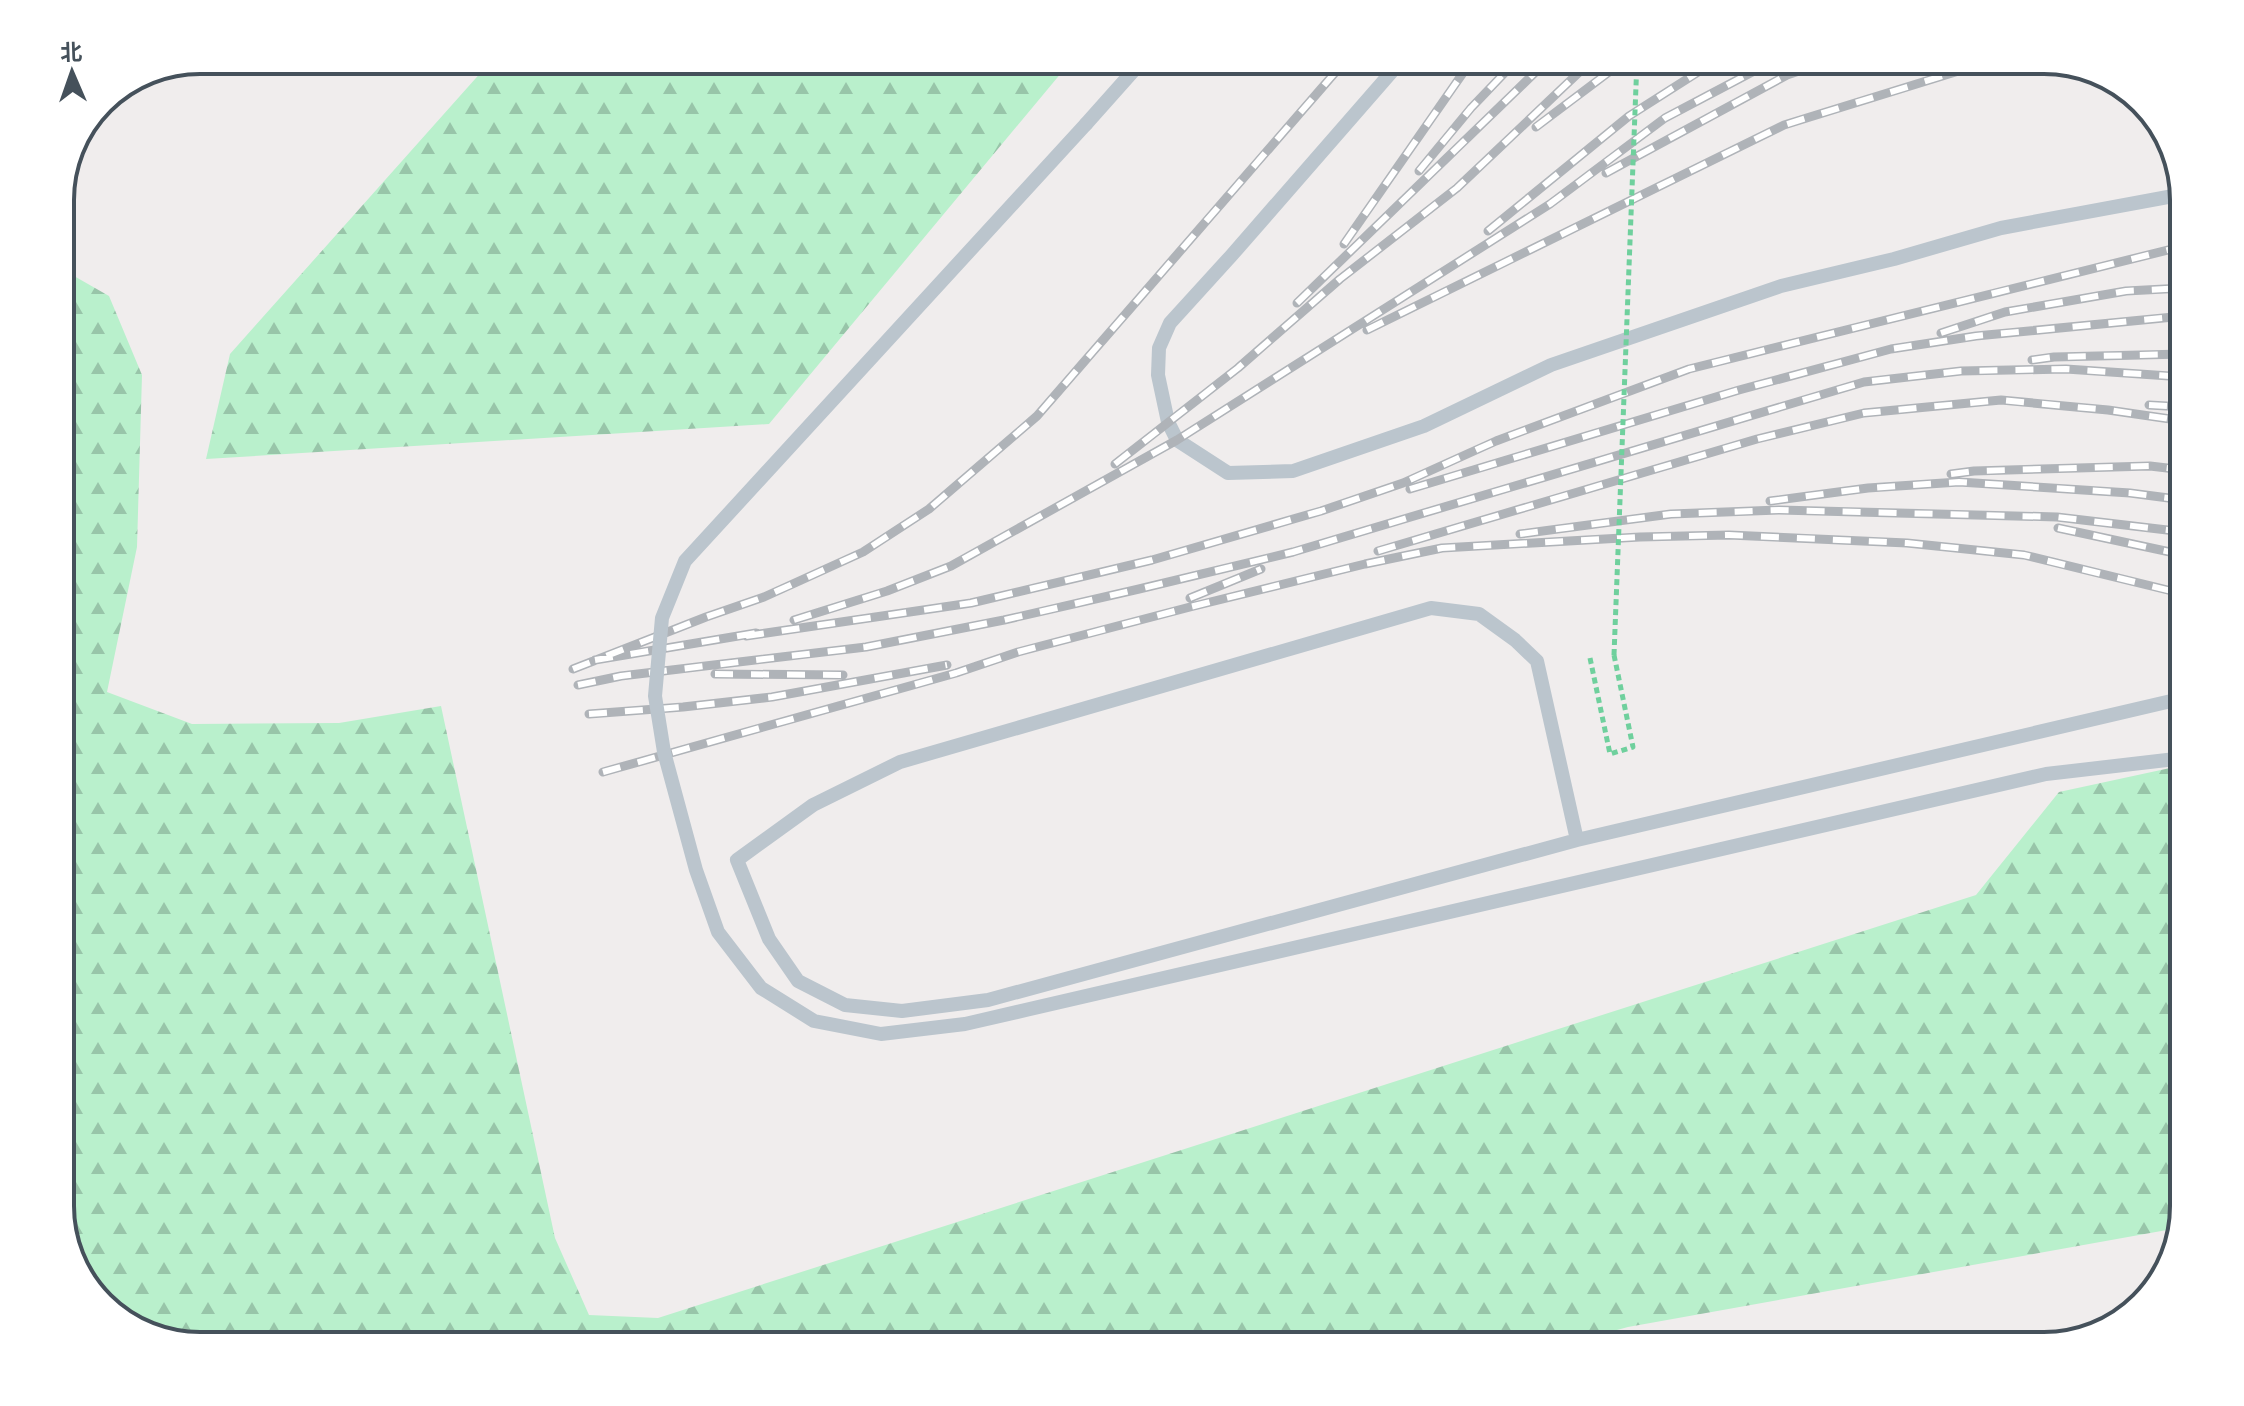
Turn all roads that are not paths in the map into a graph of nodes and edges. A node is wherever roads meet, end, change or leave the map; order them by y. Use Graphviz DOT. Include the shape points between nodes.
graph roads {
  1 [pos="1131,74"];
  2 [pos="1390,74"];
  3 [pos="2170,197"];
  4 [pos="2170,701"];
  5 [pos="2170,760"];
  6 [pos="1577,840"];
  1 -- 5 [label="lane, bridge" via="685,561 662,618 655,696 664,752 718,932 761,988 814,1021 881,1034 965,1024 2046,774"];
  2 -- 3 [label="lane" via="1170,323 1159,348 1158,375 1177,440 1228,473 1293,471 1424,426 1551,365 1781,286 2001,228"];
  4 -- 6 [label="lane"];
  6 -- 6 [label="lane" via="1537,661 1479,614 1431,608 900,762 813,805 737,860 769,939 798,981 845,1005 902,1011 988,1000"];
}
